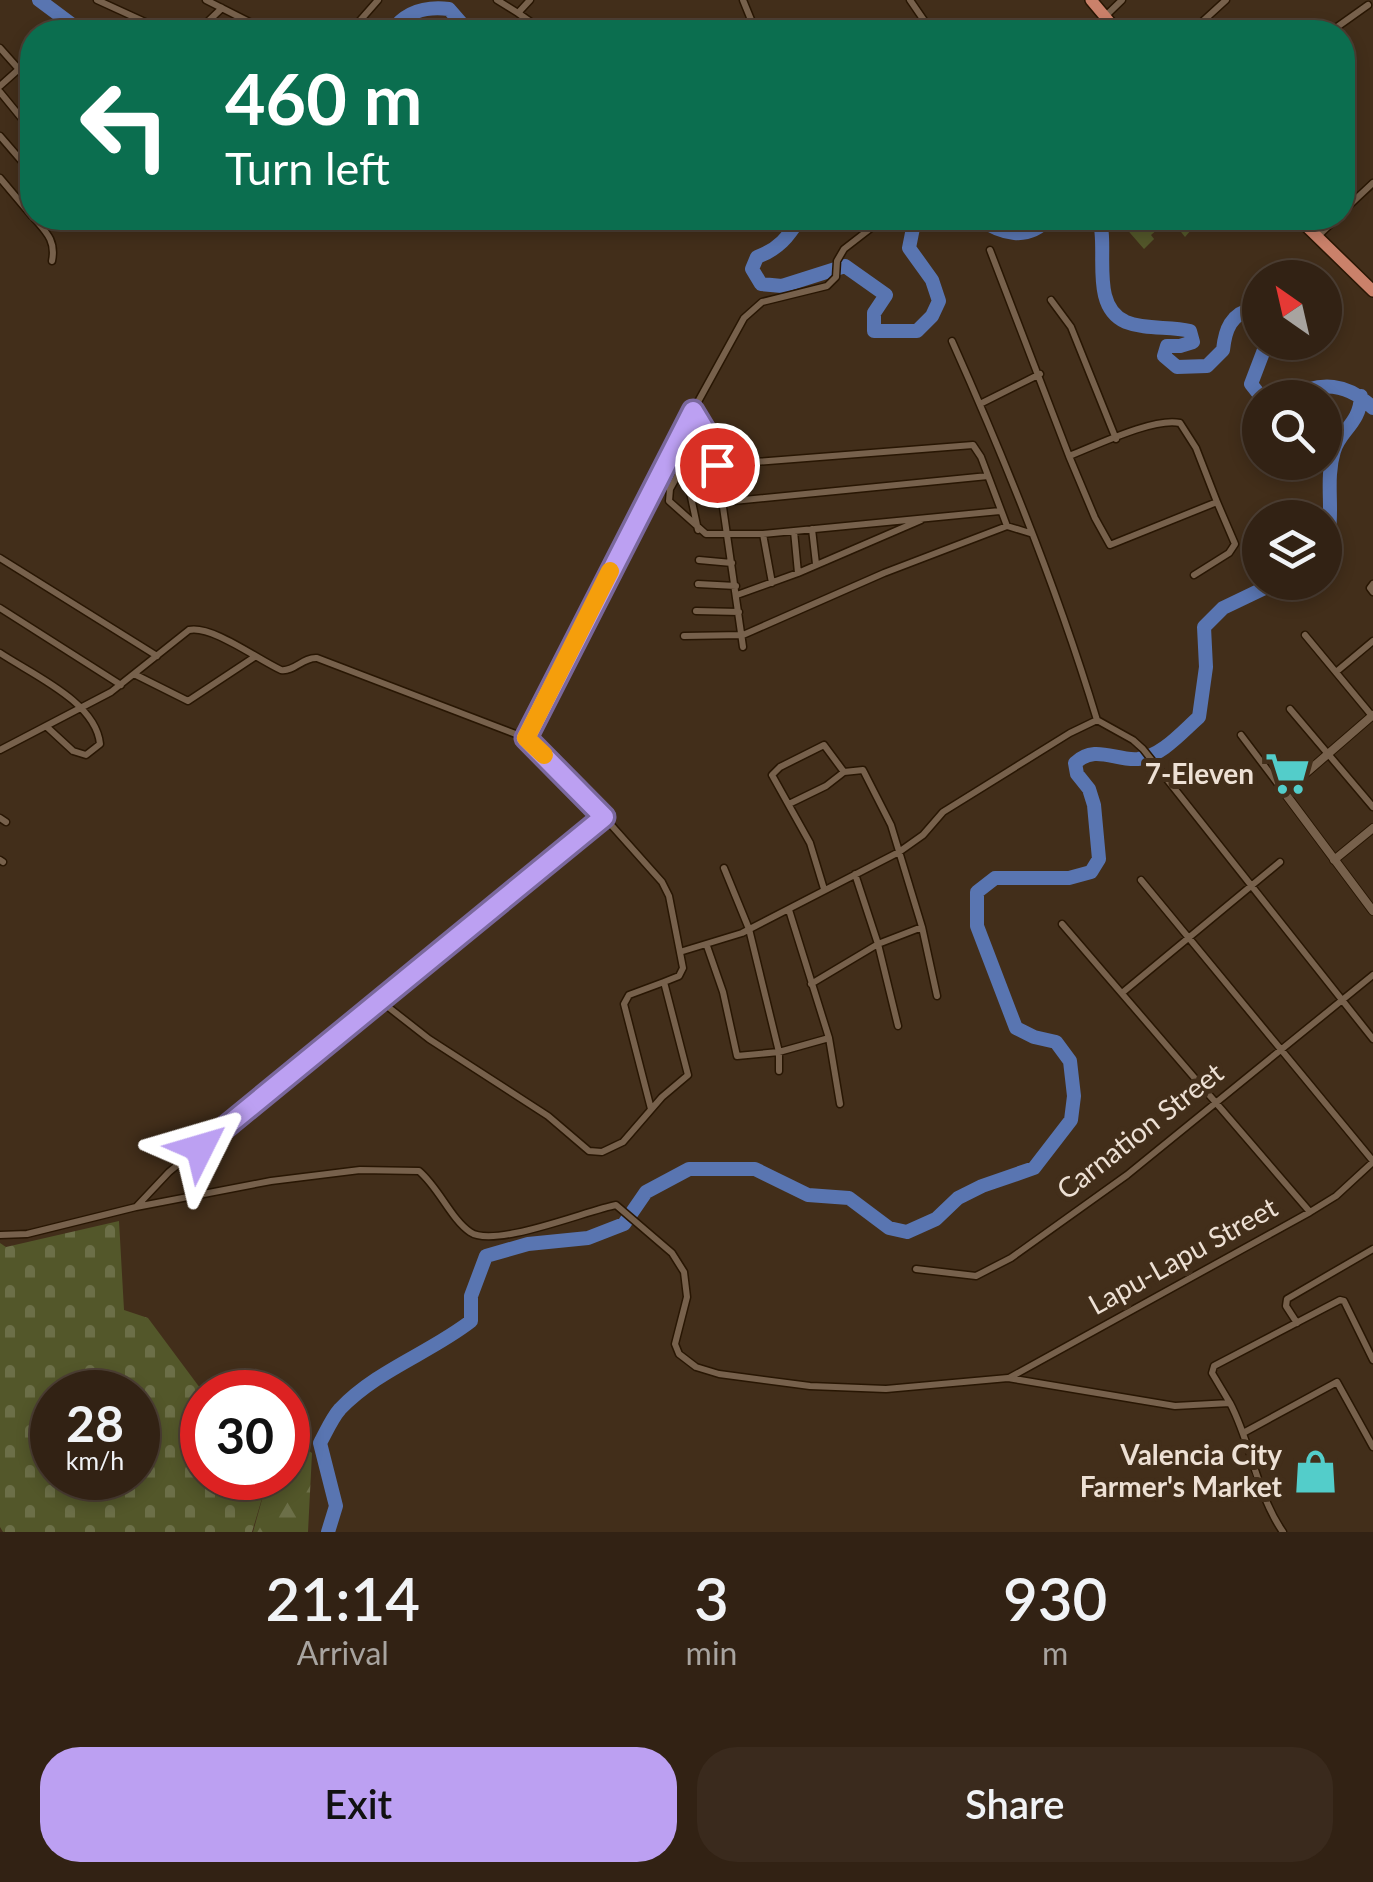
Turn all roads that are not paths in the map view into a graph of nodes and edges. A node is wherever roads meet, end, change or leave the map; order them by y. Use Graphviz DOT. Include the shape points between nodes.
graph roads {
  1 [pos="97,0"];
  2 [pos="206,0"];
  3 [pos="378,0"];
  4 [pos="497,0"];
  5 [pos="530,0"];
  6 [pos="1090,0"];
  7 [pos="1122,0"];
  8 [pos="1226,0"];
  9 [pos="1368,5"];
  10 [pos="222,8"];
  11 [pos="518,13"];
  12 [pos="1104,18"];
  13 [pos="141,20"];
  14 [pos="210,20"];
  15 [pos="246,20"];
  16 [pos="360,20"];
  17 [pos="528,20"];
  18 [pos="1204,20"];
  19 [pos="1347,20"];
  20 [pos="0,49"];
  21 [pos="19,69"];
  22 [pos="0,89"];
  23 [pos="20,115"];
  24 [pos="0,136"];
  25 [pos="20,158"];
  26 [pos="0,178"];
  27 [pos="1373,182"];
  28 [pos="1355,199"];
  29 [pos="20,202"];
  30 [pos="45,230"];
  31 [pos="869,230"];
  32 [pos="1310,230"];
  33 [pos="1324,230"];
  34 [pos="1317,237"];
  35 [pos="990,250"];
  36 [pos="52,261"];
  37 [pos="1373,291"];
  38 [pos="1052,300"];
  39 [pos="952,341"];
  40 [pos="1040,374"];
  41 [pos="980,404"];
  42 [pos="693,411"];
  43 [pos="1116,438"];
  44 [pos="714,451"];
  45 [pos="1069,456"];
  46 [pos="684,464"];
  47 [pos="717,465"];
  48 [pos="988,476"];
  49 [pos="723,502"];
  50 [pos="1217,502"];
  51 [pos="1000,511"];
  52 [pos="926,518"];
  53 [pos="1007,526"];
  54 [pos="812,529"];
  55 [pos="699,531"];
  56 [pos="794,531"];
  57 [pos="764,534"];
  58 [pos="1031,534"];
  59 [pos="728,535"];
  60 [pos="0,558"];
  61 [pos="699,560"];
  62 [pos="732,563"];
  63 [pos="816,564"];
  64 [pos="798,573"];
  65 [pos="1194,574"];
  66 [pos="772,583"];
  67 [pos="698,584"];
  68 [pos="737,590"];
  69 [pos="0,608"];
  70 [pos="696,612"];
  71 [pos="739,612"];
  72 [pos="1305,634"];
  73 [pos="744,635"];
  74 [pos="684,636"];
  75 [pos="1373,641"];
  76 [pos="743,647"];
  77 [pos="0,653"];
  78 [pos="157,656"];
  79 [pos="254,658"];
  80 [pos="1336,672"];
  81 [pos="134,674"];
  82 [pos="121,685"];
  83 [pos="85,708"];
  84 [pos="1290,709"];
  85 [pos="1373,716"];
  86 [pos="1097,720"];
  87 [pos="47,727"];
  88 [pos="1242,735"];
  89 [pos="526,738"];
  90 [pos="0,750"];
  91 [pos="1329,755"];
  92 [pos="844,772"];
  93 [pos="1284,792"];
  94 [pos="788,804"];
  95 [pos="1373,807"];
  96 [pos="604,817"];
  97 [pos="1373,828"];
  98 [pos="899,852"];
  99 [pos="1334,860"];
  100 [pos="1280,862"];
  101 [pos="724,868"];
  102 [pos="856,874"];
  103 [pos="1141,880"];
  104 [pos="1252,884"];
  105 [pos="824,890"];
  106 [pos="789,910"];
  107 [pos="1373,911"];
  108 [pos="1062,924"];
  109 [pos="922,927"];
  110 [pos="749,929"];
  111 [pos="1187,938"];
  112 [pos="878,944"];
  113 [pos="707,946"];
  114 [pos="682,952"];
  115 [pos="1373,975"];
  116 [pos="664,982"];
  117 [pos="812,984"];
  118 [pos="1122,993"];
  119 [pos="938,996"];
  120 [pos="1342,999"];
  121 [pos="378,1000"];
  122 [pos="898,1026"];
  123 [pos="829,1038"];
  124 [pos="1373,1039"];
  125 [pos="1278,1050"];
  126 [pos="779,1052"];
  127 [pos="779,1071"];
  128 [pos="1216,1100"];
  129 [pos="840,1104"];
  130 [pos="651,1110"];
  131 [pos="1373,1162"];
  132 [pos="136,1207"];
  133 [pos="1310,1212"];
  134 [pos="0,1235"];
  135 [pos="1373,1248"];
  136 [pos="916,1269"];
  137 [pos="1298,1323"];
  138 [pos="1373,1360"];
  139 [pos="1008,1378"];
  140 [pos="1230,1404"];
  141 [pos="1245,1432"];
  142 [pos="1372,1443"];
  143 [pos="1283,1532"];
  1 -- 13 [label="street"];
  2 -- 10 [label="street"];
  3 -- 16 [label="street"];
  4 -- 11 [label="street"];
  5 -- 11 [label="street"];
  6 -- 12 [label="highway"];
  7 -- 12 [label="street"];
  8 -- 18 [label="street"];
  9 -- 19 [label="street"];
  10 -- 14 [label="street"];
  10 -- 15 [label="street"];
  11 -- 17 [label="street"];
  20 -- 21 [label="street"];
  21 -- 22 [label="street"];
  22 -- 23 [label="street"];
  24 -- 25 [label="street"];
  26 -- 29 [label="street"];
  27 -- 28 [label="street"];
  30 -- 36 [label="street" via="52,238"];
  31 -- 42 [label="street" via="844,249 827,286 753,307"];
  32 -- 34 [label="highway"];
  33 -- 34 [label="street"];
  34 -- 37 [label="highway"];
  35 -- 40 [label="street"];
  38 -- 43 [label="street"];
  39 -- 41 [label="street"];
  40 -- 41 [label="street"];
  40 -- 45 [label="street"];
  41 -- 58 [label="street"];
  42 -- 44 [label="street"];
  42 -- 89 [label="street"];
  43 -- 45 [label="street"];
  43 -- 50 [label="street" via="1180,423"];
  44 -- 46 [label="street"];
  44 -- 47 [label="street"];
  45 -- 50 [label="street" via="1112,546"];
  46 -- 55 [label="street"];
  46 -- 55 [label="street" via="668,498"];
  47 -- 48 [label="street" via="968,444 978,450"];
  47 -- 49 [label="street"];
  48 -- 49 [label="street"];
  48 -- 51 [label="street"];
  49 -- 59 [label="street"];
  50 -- 65 [label="street" via="1235,544"];
  51 -- 52 [label="street"];
  51 -- 53 [label="street"];
  52 -- 54 [label="street"];
  52 -- 63 [label="street"];
  53 -- 58 [label="street"];
  53 -- 73 [label="street"];
  54 -- 56 [label="street"];
  54 -- 63 [label="street"];
  55 -- 59 [label="street"];
  56 -- 57 [label="street"];
  56 -- 64 [label="street"];
  57 -- 59 [label="street"];
  57 -- 66 [label="street"];
  58 -- 86 [label="street"];
  59 -- 62 [label="street"];
  60 -- 78 [label="street"];
  61 -- 62 [label="street"];
  62 -- 68 [label="street"];
  63 -- 64 [label="street"];
  64 -- 66 [label="street"];
  66 -- 68 [label="street"];
  67 -- 68 [label="street"];
  68 -- 71 [label="street"];
  69 -- 82 [label="street"];
  70 -- 71 [label="street"];
  71 -- 73 [label="street"];
  72 -- 80 [label="street"];
  73 -- 74 [label="street"];
  73 -- 76 [label="street"];
  75 -- 80 [label="street"];
  77 -- 83 [label="street"];
  78 -- 79 [label="street" via="197,628"];
  78 -- 81 [label="street"];
  79 -- 81 [label="street" via="188,701"];
  79 -- 89 [label="street" via="285,671 318,658"];
  80 -- 85 [label="street"];
  81 -- 82 [label="street"];
  82 -- 83 [label="street"];
  83 -- 87 [label="street"];
  83 -- 87 [label="street" via="100,744 86,755"];
  84 -- 91 [label="street"];
  85 -- 91 [label="street"];
  86 -- 98 [label="street" via="943,812"];
  86 -- 104 [label="street" via="1143,749"];
  87 -- 90 [label="street"];
  88 -- 93 [label="street"];
  89 -- 96 [label="street"];
  91 -- 93 [label="street"];
  91 -- 95 [label="street"];
  92 -- 94 [label="street"];
  92 -- 94 [label="street" via="824,745 780,767 772,777"];
  92 -- 98 [label="street" via="865,773"];
  93 -- 99 [label="street"];
  94 -- 105 [label="street"];
  96 -- 114 [label="street" via="662,882"];
  96 -- 121 [label="street"];
  97 -- 99 [label="street"];
  98 -- 102 [label="street"];
  98 -- 109 [label="street"];
  99 -- 107 [label="street"];
  100 -- 104 [label="street"];
  101 -- 110 [label="street"];
  102 -- 105 [label="street"];
  102 -- 112 [label="street"];
  103 -- 111 [label="street"];
  104 -- 111 [label="street"];
  104 -- 120 [label="street"];
  105 -- 106 [label="street"];
  106 -- 110 [label="street"];
  106 -- 117 [label="street"];
  108 -- 118 [label="street"];
  109 -- 112 [label="street"];
  109 -- 119 [label="street"];
  110 -- 113 [label="street"];
  110 -- 126 [label="street"];
  111 -- 118 [label="street"];
  111 -- 125 [label="street"];
  112 -- 117 [label="street"];
  112 -- 122 [label="street"];
  113 -- 114 [label="street"];
  113 -- 126 [label="street" via="737,1056"];
  114 -- 116 [label="street" via="682,972"];
  115 -- 120 [label="street, Carnation Street"];
  116 -- 130 [label="street" via="688,1075"];
  116 -- 130 [label="street" via="629,995 624,1004"];
  117 -- 123 [label="street"];
  118 -- 128 [label="street"];
  120 -- 124 [label="street"];
  120 -- 125 [label="street, Carnation Street"];
  121 -- 130 [label="street" via="589,1151 622,1142"];
  121 -- 132 [label="street" via="169,1172"];
  123 -- 126 [label="street"];
  123 -- 129 [label="street"];
  125 -- 128 [label="street, Carnation Street"];
  125 -- 131 [label="street"];
  126 -- 127 [label="street"];
  128 -- 133 [label="street"];
  128 -- 136 [label="street, Carnation Street" via="1126,1175 992,1271 976,1276"];
  131 -- 133 [label="street, Lapu-Lapu Street"];
  132 -- 134 [label="street"];
  132 -- 139 [label="street" via="272,1181 413,1169 465,1229 480,1237 623,1208 684,1272 687,1298 674,1344 696,1366 874,1390"];
  133 -- 139 [label="street, Lapu-Lapu Street"];
  135 -- 137 [label="street" via="1287,1299"];
  137 -- 138 [label="street" via="1343,1300"];
  137 -- 140 [label="street" via="1214,1366"];
  139 -- 140 [label="street" via="1175,1406"];
  140 -- 141 [label="street"];
  141 -- 142 [label="street" via="1337,1382"];
  141 -- 143 [label="street" via="1264,1500"];
}
